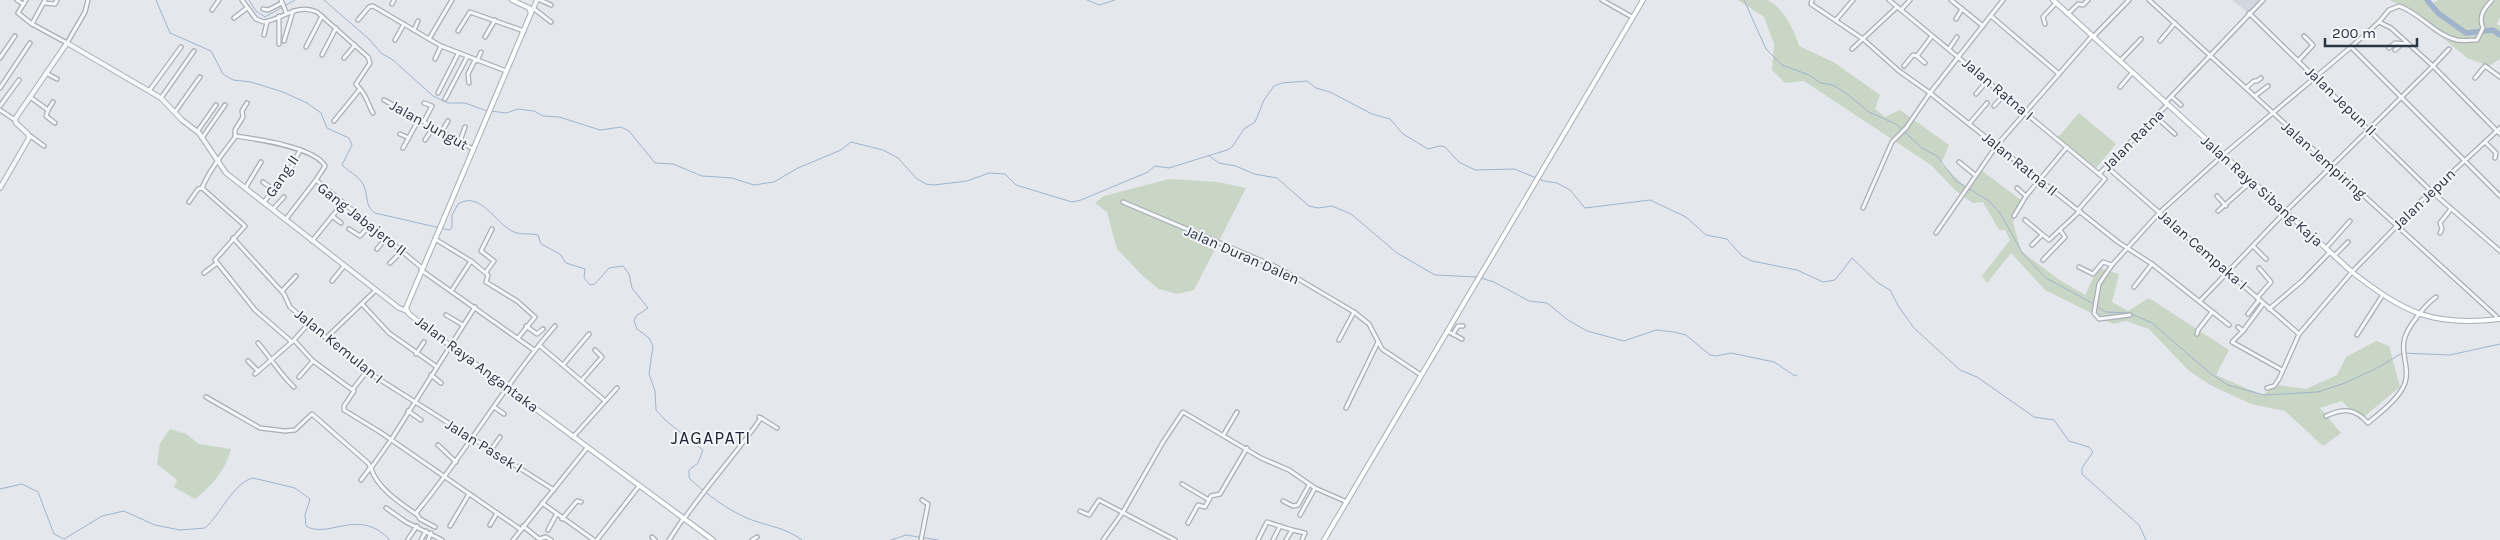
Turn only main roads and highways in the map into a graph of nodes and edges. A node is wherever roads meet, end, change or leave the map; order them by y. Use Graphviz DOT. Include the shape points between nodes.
graph roads {
  1 [pos="512,0"];
  2 [pos="1642,0"];
  3 [pos="2055,2"];
  4 [pos="2499,319"];
  5 [pos="713,540"];
  6 [pos="1324,540"];
  1 -- 5 [label="main road, Jalan Raya Angantaka" via="533,9 437,240 406,304 407,311"];
  2 -- 6 [label="main road"];
  3 -- 4 [label="main road, Jalan Raya Sibang Kaja" via="2382,296 2419,315 2457,322"];
}
